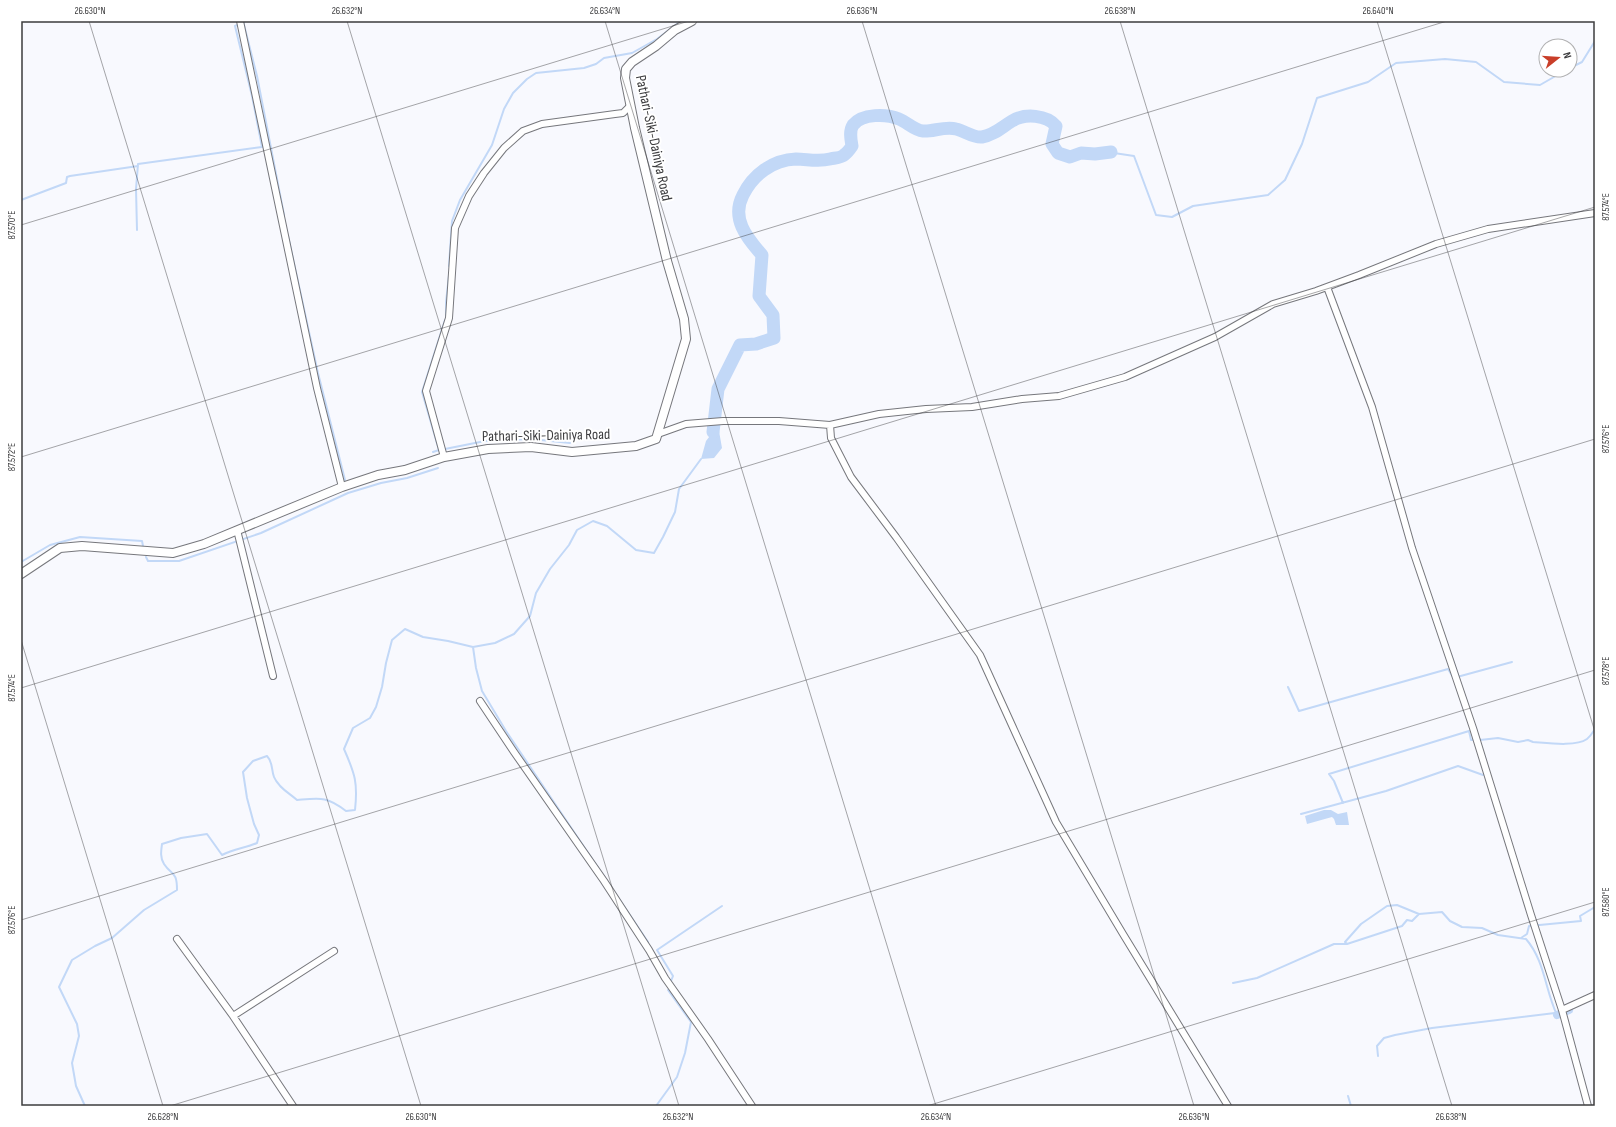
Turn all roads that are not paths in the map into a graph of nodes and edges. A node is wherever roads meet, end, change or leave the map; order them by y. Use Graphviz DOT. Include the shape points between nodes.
graph roads {
  1 [pos="240,21"];
  2 [pos="692,21"];
  3 [pos="630,106"];
  4 [pos="1595,213"];
  5 [pos="1327,287"];
  6 [pos="830,426"];
  7 [pos="658,434"];
  8 [pos="444,457"];
  9 [pos="342,487"];
  10 [pos="237,530"];
  11 [pos="21,574"];
  12 [pos="273,676"];
  13 [pos="480,701"];
  14 [pos="177,939"];
  15 [pos="334,951"];
  16 [pos="1595,995"];
  17 [pos="1562,1010"];
  18 [pos="233,1016"];
  19 [pos="293,1106"];
  20 [pos="752,1106"];
  21 [pos="1228,1106"];
  22 [pos="1588,1106"];
  1 -- 9 [label="street" via="317,388"];
  2 -- 3 [label="main road, Pathari-Siki-Dainiya Road" via="676,30 626,69"];
  3 -- 7 [label="main road, Pathari-Siki-Dainiya Road" via="667,261 684,319 686,339"];
  3 -- 8 [label="street" via="615,114 542,124 523,131 504,148 469,196 455,228 449,318 426,391"];
  4 -- 5 [label="street" via="1488,229 1436,244"];
  5 -- 6 [label="street" via="1273,304 1202,343 1125,377 1089,388 1059,396 972,407 879,414"];
  5 -- 17 [label="street" via="1372,407 1412,548 1473,728"];
  6 -- 7 [label="street" via="779,421 723,421 686,424"];
  6 -- 21 [label="street" via="831,438 851,477 980,655 1056,822"];
  7 -- 8 [label="main road, Pathari-Siki-Dainiya Road" via="656,439 636,446 572,452 531,447 488,449"];
  8 -- 9 [label="main road, Pathari-Siki-Dainiya Road"];
  9 -- 10 [label="main road, Pathari-Siki-Dainiya Road"];
  10 -- 11 [label="main road, Pathari-Siki-Dainiya Road" via="204,544 173,553 82,546 60,548"];
  10 -- 12 [label="street"];
  13 -- 20 [label="street" via="604,881 650,950 665,978"];
  14 -- 18 [label="street"];
  15 -- 18 [label="street"];
  16 -- 17 [label="street"];
  17 -- 22 [label="street"];
  18 -- 19 [label="street"];
}
